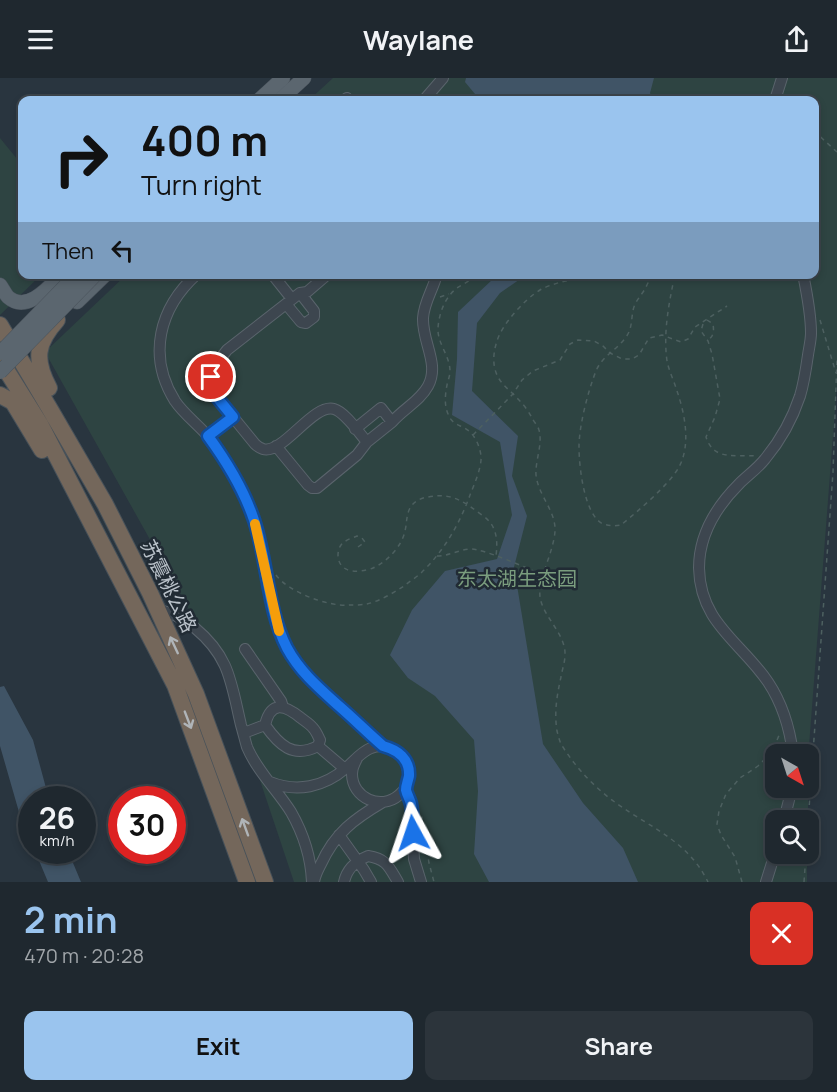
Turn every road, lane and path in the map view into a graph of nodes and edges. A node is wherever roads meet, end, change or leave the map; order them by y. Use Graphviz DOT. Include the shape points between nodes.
graph roads {
  1 [pos="303,78"];
  2 [pos="443,78"];
  3 [pos="782,78"];
  4 [pos="279,81"];
  5 [pos="259,96"];
  6 [pos="263,96"];
  7 [pos="285,96"];
  8 [pos="427,96"];
  9 [pos="776,96"];
  10 [pos="819,136"];
  11 [pos="837,152"];
  12 [pos="57,279"];
  13 [pos="72,279"];
  14 [pos="91,279"];
  15 [pos="101,279"];
  16 [pos="192,279"];
  17 [pos="276,279"];
  18 [pos="322,279"];
  19 [pos="435,279"];
  20 [pos="472,279"];
  21 [pos="580,279"];
  22 [pos="649,279"];
  23 [pos="674,279"];
  24 [pos="804,279"];
  25 [pos="0,285"];
  26 [pos="44,292"];
  27 [pos="293,298"];
  28 [pos="727,306"];
  29 [pos="69,310"];
  30 [pos="819,314"];
  31 [pos="707,320"];
  32 [pos="703,322"];
  33 [pos="1,326"];
  34 [pos="667,337"];
  35 [pos="708,341"];
  36 [pos="0,353"];
  37 [pos="610,353"];
  38 [pos="837,358"];
  39 [pos="0,360"];
  40 [pos="0,372"];
  41 [pos="837,376"];
  42 [pos="513,394"];
  43 [pos="0,395"];
  44 [pos="233,417"];
  45 [pos="392,422"];
  46 [pos="355,429"];
  47 [pos="473,435"];
  48 [pos="208,436"];
  49 [pos="367,442"];
  50 [pos="276,447"];
  51 [pos="765,459"];
  52 [pos="467,505"];
  53 [pos="120,534"];
  54 [pos="358,547"];
  55 [pos="436,556"];
  56 [pos="496,556"];
  57 [pos="273,571"];
  58 [pos="118,575"];
  59 [pos="544,575"];
  60 [pos="158,610"];
  61 [pos="245,649"];
  62 [pos="283,707"];
  63 [pos="785,721"];
  64 [pos="265,725"];
  65 [pos="244,733"];
  66 [pos="791,744"];
  67 [pos="318,746"];
  68 [pos="383,746"];
  69 [pos="358,757"];
  70 [pos="345,769"];
  71 [pos="267,781"];
  72 [pos="406,788"];
  73 [pos="383,802"];
  74 [pos="809,810"];
  75 [pos="412,820"];
  76 [pos="339,835"];
  77 [pos="358,861"];
  78 [pos="772,864"];
  79 [pos="805,864"];
  80 [pos="247,882"];
  81 [pos="265,882"];
  82 [pos="313,882"];
  83 [pos="344,882"];
  84 [pos="371,882"];
  85 [pos="398,882"];
  86 [pos="421,882"];
  87 [pos="434,882"];
  88 [pos="708,882"];
  89 [pos="742,882"];
  90 [pos="766,882"];
  91 [pos="804,882"];
  1 -- 7 [label="main road"];
  2 -- 8 [label="street"];
  3 -- 9 [label="street"];
  4 -- 5 [label="main road"];
  4 -- 6 [label="main road"];
  10 -- 11 [label="path"];
  12 -- 26 [label="main road"];
  13 -- 36 [label="main road, bridge"];
  14 -- 40 [label="main road, bridge"];
  15 -- 29 [label="main road"];
  16 -- 48 [label="street" via="171,307 162,332 161,366 177,403"];
  17 -- 27 [label="street"];
  18 -- 27 [label="street"];
  19 -- 45 [label="street" via="423,320 433,361 430,383"];
  20 -- 47 [label="path" via="444,301 438,329 450,373 446,388 449,418"];
  21 -- 42 [label="path" via="540,291 505,325 497,339 495,371"];
  22 -- 37 [label="path" via="633,309 628,335"];
  23 -- 34 [label="path"];
  24 -- 51 [label="street" via="812,335 807,365 800,396 786,428"];
  25 -- 26 [label="main road" via="17,302 29,301"];
  26 -- 29 [label="main road" via="43,302 48,310"];
  27 -- 44 [label="street" via="227,350 218,363 211,377 211,390"];
  28 -- 31 [label="path"];
  29 -- 53 [label="highway" via="43,339 39,365 104,492"];
  30 -- 41 [label="path"];
  31 -- 32 [label="path"];
  31 -- 35 [label="path" via="714,331"];
  32 -- 34 [label="path" via="681,342"];
  32 -- 35 [label="path" via="701,331"];
  33 -- 53 [label="highway, 苏震桃公路"];
  34 -- 37 [label="path" via="649,338 632,359"];
  34 -- 37 [label="path" via="668,362 686,433 685,452 670,480 621,525 612,526 603,524 588,504 579,446 597,369"];
  35 -- 51 [label="path" via="720,399 706,437 708,444 722,454"];
  37 -- 42 [label="path" via="594,341 578,340 570,344 560,360 522,380"];
  38 -- 41 [label="path"];
  39 -- 58 [label="highway, 苏震桃公路" via="40,423"];
  41 -- 74 [label="path"];
  42 -- 47 [label="path"];
  42 -- 59 [label="path" via="539,430 536,477 555,529"];
  43 -- 58 [label="highway" via="18,409"];
  44 -- 48 [label="street"];
  44 -- 50 [label="street" via="255,444 263,449"];
  45 -- 46 [label="street" via="381,408"];
  45 -- 49 [label="street"];
  46 -- 49 [label="street"];
  46 -- 50 [label="street" via="336,410 327,408"];
  47 -- 52 [label="path" via="482,458"];
  48 -- 68 [label="street" via="227,462 254,520 278,630 288,650 318,688"];
  49 -- 50 [label="street" via="317,488 312,488"];
  51 -- 63 [label="street" via="713,516 703,540 699,568 711,615 769,683"];
  52 -- 54 [label="path" via="449,495 415,502 406,517 400,544 389,558 373,568 346,569 340,564 340,546 357,536 365,542"];
  52 -- 55 [label="path"];
  52 -- 56 [label="path" via="494,528 498,541"];
  53 -- 60 [label="highway, 苏震桃公路"];
  55 -- 56 [label="path" via="472,548"];
  55 -- 57 [label="path" via="422,573 368,604 342,606 299,593"];
  56 -- 59 [label="path"];
  58 -- 80 [label="highway, 苏震桃公路, one-way" via="175,685"];
  59 -- 88 [label="path" via="542,607 566,653 556,700 559,740 572,761 604,794 672,838 694,860"];
  60 -- 65 [label="street" via="186,621 221,656"];
  81 -- 60 [label="highway, 苏震桃公路, one-way" via="196,694"];
  61 -- 62 [label="street"];
  62 -- 64 [label="street" via="268,714"];
  62 -- 67 [label="street" via="313,728 320,740"];
  63 -- 66 [label="street"];
  63 -- 89 [label="path" via="772,752 740,778 726,794 719,811 717,824 735,857"];
  64 -- 65 [label="street"];
  64 -- 67 [label="street" via="288,749 309,751"];
  65 -- 71 [label="street"];
  67 -- 70 [label="street"];
  68 -- 69 [label="street"];
  68 -- 72 [label="street" via="400,753 405,761 409,779"];
  69 -- 70 [label="street"];
  69 -- 73 [label="street" via="352,774 358,792 374,802"];
  70 -- 71 [label="street" via="311,786 281,787"];
  71 -- 82 [label="street" via="301,833"];
  72 -- 73 [label="street"];
  72 -- 75 [label="street"];
  73 -- 76 [label="street"];
  75 -- 86 [label="street" via="414,859"];
  75 -- 87 [label="path" via="422,818"];
  76 -- 77 [label="street"];
  76 -- 82 [label="street"];
  77 -- 83 [label="street" via="345,874"];
  77 -- 84 [label="street"];
  77 -- 85 [label="street" via="369,856 379,858"];
  78 -- 90 [label="street"];
  79 -- 91 [label="path"];
}
